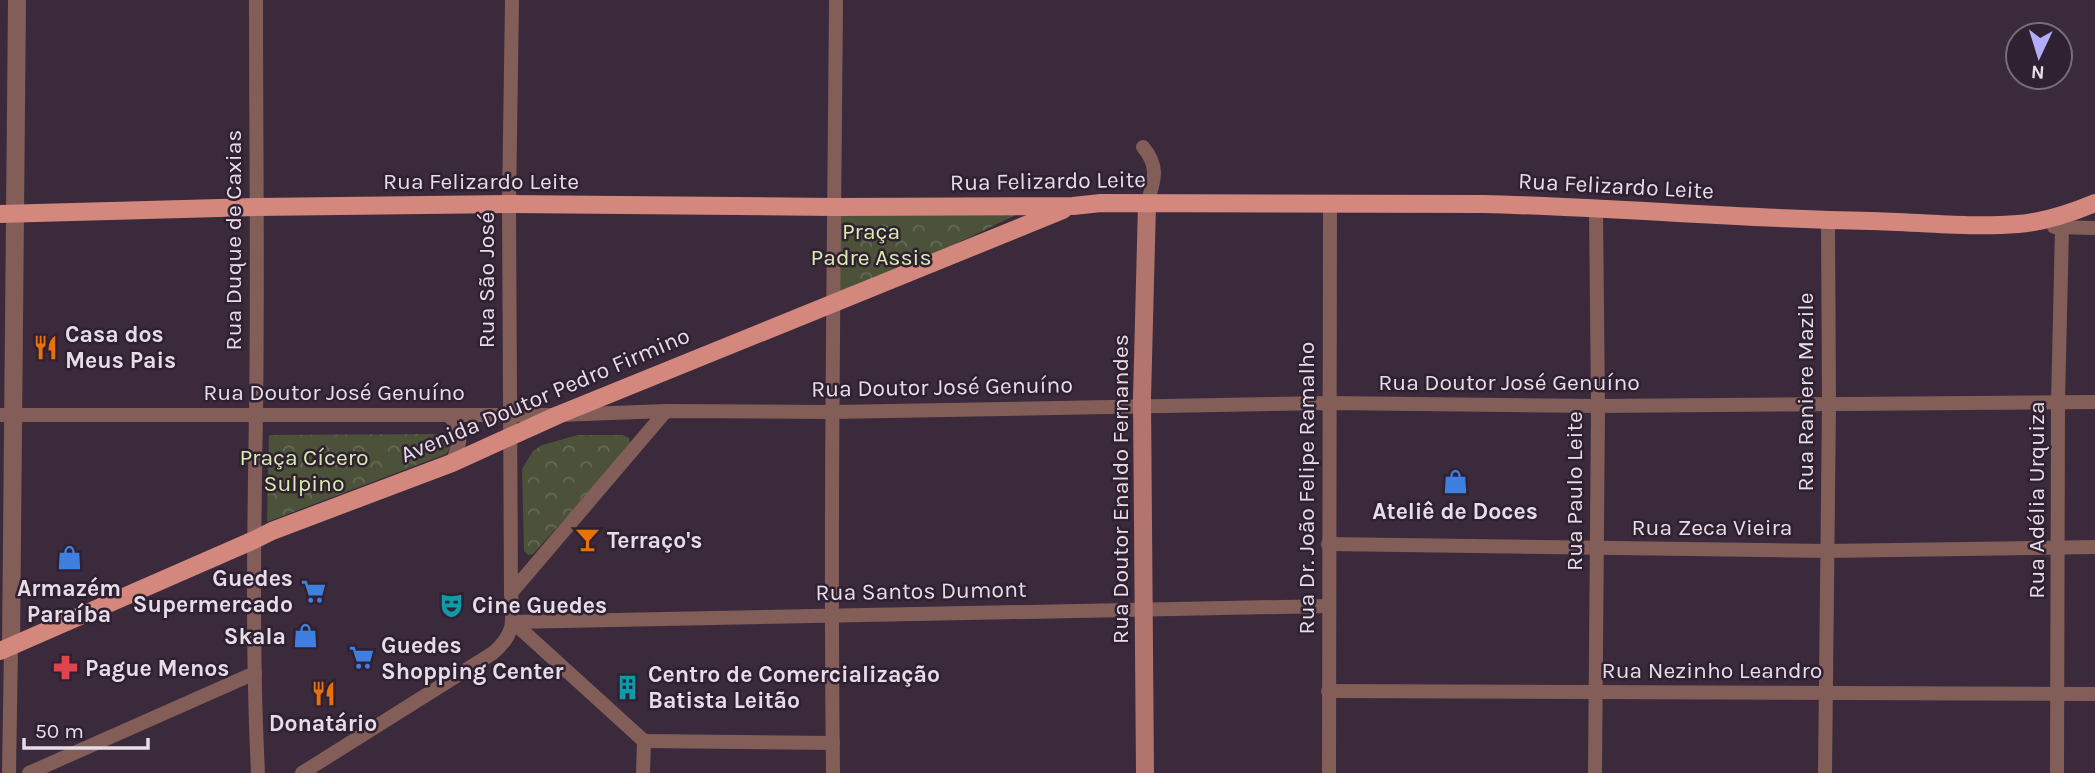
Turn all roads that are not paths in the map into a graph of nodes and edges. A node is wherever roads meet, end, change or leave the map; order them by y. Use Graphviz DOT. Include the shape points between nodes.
graph roads {
  1 [pos="16,0"];
  2 [pos="256,0"];
  3 [pos="512,0"];
  4 [pos="836,0"];
  5 [pos="1143,147"];
  6 [pos="2095,203"];
  7 [pos="509,204"];
  8 [pos="1147,204"];
  9 [pos="1330,204"];
  10 [pos="1073,206"];
  11 [pos="256,207"];
  12 [pos="835,207"];
  13 [pos="1596,209"];
  14 [pos="8,214"];
  15 [pos="1828,221"];
  16 [pos="2021,224"];
  17 [pos="2062,228"];
  18 [pos="2095,228"];
  19 [pos="834,302"];
  20 [pos="2058,402"];
  21 [pos="2095,402"];
  22 [pos="1329,403"];
  23 [pos="1829,403"];
  24 [pos="1598,406"];
  25 [pos="1143,407"];
  26 [pos="666,411"];
  27 [pos="832,412"];
  28 [pos="256,414"];
  29 [pos="509,414"];
  30 [pos="7,415"];
  31 [pos="449,415"];
  32 [pos="558,415"];
  33 [pos="509,438"];
  34 [pos="452,463"];
  35 [pos="254,540"];
  36 [pos="1328,544"];
  37 [pos="2059,547"];
  38 [pos="2095,547"];
  39 [pos="1597,549"];
  40 [pos="1826,551"];
  41 [pos="511,593"];
  42 [pos="1328,606"];
  43 [pos="1144,611"];
  44 [pos="831,615"];
  45 [pos="513,622"];
  46 [pos="6,649"];
  47 [pos="255,673"];
  48 [pos="1328,691"];
  49 [pos="1596,692"];
  50 [pos="1827,693"];
  51 [pos="2058,694"];
  52 [pos="2095,694"];
  53 [pos="644,741"];
  54 [pos="833,743"];
  55 [pos="9,773"];
  56 [pos="29,773"];
  57 [pos="258,773"];
  58 [pos="302,773"];
  59 [pos="643,773"];
  60 [pos="833,773"];
  61 [pos="1146,773"];
  62 [pos="1329,773"];
  63 [pos="1595,773"];
  64 [pos="1825,773"];
  65 [pos="2057,773"];
  1 -- 14 [label="street"];
  2 -- 11 [label="street, Rua Duque de Caxias"];
  3 -- 7 [label="street, Rua São José"];
  4 -- 12 [label="street"];
  5 -- 8 [label="street" via="1155,174"];
  6 -- 16 [label="main road"];
  7 -- 11 [label="main road, Rua Felizardo Leite"];
  7 -- 12 [label="main road, Rua Felizardo Leite"];
  7 -- 29 [label="street, Rua São José"];
  8 -- 9 [label="main road, Rua Felizardo Leite"];
  8 -- 10 [label="main road, Rua Felizardo Leite"];
  8 -- 25 [label="main road, Rua Doutor Enaldo Fernandes"];
  9 -- 13 [label="main road, Rua Felizardo Leite"];
  9 -- 22 [label="street, Rua Dr. João Felipe Ramalho"];
  10 -- 12 [label="main road, Rua Felizardo Leite"];
  10 -- 19 [label="main road, Avenida Doutor Pedro Firmino"];
  11 -- 14 [label="main road, Rua Felizardo Leite"];
  11 -- 28 [label="street, Rua Duque de Caxias"];
  12 -- 19 [label="street"];
  13 -- 15 [label="main road, Rua Felizardo Leite"];
  13 -- 24 [label="street, Rua Paulo Leite"];
  14 -- 30 [label="street"];
  15 -- 16 [label="main road, Rua Felizardo Leite"];
  15 -- 23 [label="street, Rua Raniere Mazile"];
  16 -- 17 [label="street, Rua Felizardo Leite"];
  17 -- 18 [label="street, Rua Felizardo Leite"];
  17 -- 20 [label="street, Rua Adélia Urquiza"];
  19 -- 27 [label="street"];
  19 -- 32 [label="main road, Avenida Doutor Pedro Firmino"];
  20 -- 21 [label="street, Rua Doutor José Genuíno"];
  20 -- 23 [label="street, Rua Doutor José Genuíno"];
  20 -- 37 [label="street, Rua Adélia Urquiza"];
  22 -- 24 [label="street, Rua Doutor José Genuíno"];
  22 -- 25 [label="street, Rua Doutor José Genuíno"];
  22 -- 36 [label="street, Rua Dr. João Felipe Ramalho"];
  23 -- 24 [label="street, Rua Doutor José Genuíno"];
  23 -- 40 [label="street, Rua Raniere Mazile"];
  24 -- 39 [label="street, Rua Paulo Leite"];
  25 -- 27 [label="street, Rua Doutor José Genuíno"];
  25 -- 43 [label="main road, Rua Doutor Enaldo Fernandes"];
  26 -- 27 [label="street, Rua Doutor José Genuíno"];
  26 -- 32 [label="street, Rua Doutor José Genuíno"];
  26 -- 41 [label="street"];
  27 -- 44 [label="street"];
  28 -- 30 [label="street, Rua Doutor José Genuíno"];
  28 -- 31 [label="street, Rua Doutor José Genuíno"];
  28 -- 35 [label="street, Rua Duque de Caxias"];
  29 -- 31 [label="street, Rua Doutor José Genuíno"];
  29 -- 32 [label="street, Rua Doutor José Genuíno"];
  29 -- 33 [label="street, Rua São José"];
  30 -- 46 [label="street"];
  31 -- 34 [label="street" via="461,440"];
  32 -- 33 [label="main road, Avenida Doutor Pedro Firmino"];
  33 -- 34 [label="main road, Avenida Doutor Pedro Firmino"];
  33 -- 41 [label="street, Rua São José"];
  34 -- 35 [label="main road, Avenida Doutor Pedro Firmino"];
  35 -- 46 [label="main road, Avenida Doutor Pedro Firmino"];
  35 -- 47 [label="street, Rua Duque de Caxias"];
  36 -- 39 [label="street, Rua Zeca Vieira"];
  36 -- 42 [label="street, Rua Dr. João Felipe Ramalho"];
  37 -- 38 [label="street, Rua Zeca Vieira"];
  37 -- 40 [label="street, Rua Zeca Vieira"];
  37 -- 51 [label="street, Rua Adélia Urquiza"];
  39 -- 40 [label="street, Rua Zeca Vieira"];
  39 -- 49 [label="street, Rua Paulo Leite"];
  40 -- 50 [label="street, Rua Raniere Mazile"];
  41 -- 45 [label="street, Rua São José"];
  42 -- 43 [label="street, Rua Santos Dumont"];
  42 -- 48 [label="street, Rua Dr. João Felipe Ramalho"];
  43 -- 44 [label="street, Rua Santos Dumont"];
  43 -- 61 [label="main road, Rua Doutor Enaldo Fernandes"];
  44 -- 45 [label="street, Rua Santos Dumont"];
  44 -- 54 [label="street"];
  45 -- 53 [label="street"];
  45 -- 58 [label="street, Rua São José" via="505,642 493,653"];
  46 -- 55 [label="street"];
  47 -- 56 [label="street"];
  47 -- 57 [label="street, Rua Duque de Caxias"];
  48 -- 49 [label="street, Rua Nezinho Leandro"];
  48 -- 62 [label="street, Rua Dr. João Felipe Ramalho"];
  49 -- 50 [label="street, Rua Nezinho Leandro"];
  49 -- 63 [label="street, Rua Paulo Leite"];
  50 -- 51 [label="street, Rua Nezinho Leandro"];
  50 -- 64 [label="street, Rua Raniere Mazile"];
  51 -- 52 [label="street, Rua Nezinho Leandro"];
  51 -- 65 [label="street, Rua Adélia Urquiza"];
  53 -- 54 [label="street"];
  53 -- 59 [label="street"];
  54 -- 60 [label="street"];
}
